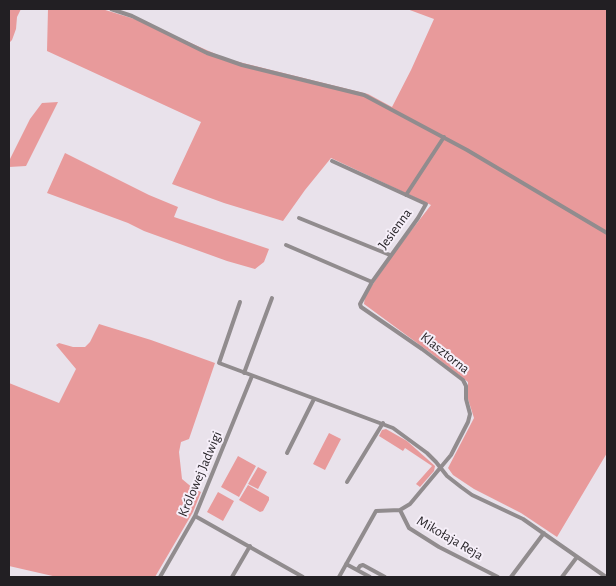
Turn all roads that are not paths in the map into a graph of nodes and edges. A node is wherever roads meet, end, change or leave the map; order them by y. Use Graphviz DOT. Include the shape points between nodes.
graph roads {
  1 [pos="111,9"];
  2 [pos="444,137"];
  3 [pos="332,161"];
  4 [pos="406,194"];
  5 [pos="298,218"];
  6 [pos="607,233"];
  7 [pos="286,245"];
  8 [pos="390,255"];
  9 [pos="372,282"];
  10 [pos="272,298"];
  11 [pos="240,302"];
  12 [pos="360,304"];
  13 [pos="244,373"];
  14 [pos="252,376"];
  15 [pos="314,399"];
  16 [pos="383,424"];
  17 [pos="287,453"];
  18 [pos="441,468"];
  19 [pos="347,482"];
  20 [pos="400,510"];
  21 [pos="195,516"];
  22 [pos="544,533"];
  23 [pos="250,546"];
  24 [pos="577,557"];
  25 [pos="346,564"];
  26 [pos="357,570"];
  27 [pos="160,577"];
  28 [pos="232,577"];
  29 [pos="304,577"];
  30 [pos="339,577"];
  31 [pos="370,577"];
  32 [pos="385,577"];
  33 [pos="498,577"];
  34 [pos="511,577"];
  35 [pos="562,577"];
  36 [pos="606,577"];
  1 -- 2 [label="street" via="207,53 242,65 364,95"];
  2 -- 4 [label="street"];
  2 -- 6 [label="street"];
  3 -- 4 [label="street, Jesienna"];
  4 -- 8 [label="street, Jesienna" via="426,204"];
  5 -- 8 [label="street"];
  7 -- 9 [label="street"];
  8 -- 9 [label="street, Jesienna"];
  9 -- 12 [label="street, Jesienna"];
  10 -- 13 [label="street"];
  11 -- 13 [label="street" via="219,362"];
  12 -- 18 [label="street, Klasztorna" via="466,384 470,418"];
  13 -- 14 [label="street"];
  14 -- 15 [label="street"];
  14 -- 21 [label="street, Królowej Jadwigi"];
  15 -- 16 [label="street"];
  15 -- 17 [label="street"];
  16 -- 18 [label="street" via="412,441"];
  16 -- 19 [label="street"];
  18 -- 20 [label="street, Mikołaja Reja" via="410,504"];
  18 -- 22 [label="street" via="472,495"];
  20 -- 25 [label="street" via="376,511"];
  20 -- 33 [label="street, Mikołaja Reja" via="409,528"];
  21 -- 23 [label="street"];
  21 -- 27 [label="street, Królowej Jadwigi"];
  22 -- 24 [label="street"];
  22 -- 34 [label="street"];
  23 -- 28 [label="street"];
  23 -- 29 [label="street"];
  24 -- 35 [label="street"];
  24 -- 36 [label="street"];
  25 -- 26 [label="street"];
  25 -- 30 [label="street"];
  26 -- 31 [label="street"];
  26 -- 32 [label="street" via="363,565"];
}
